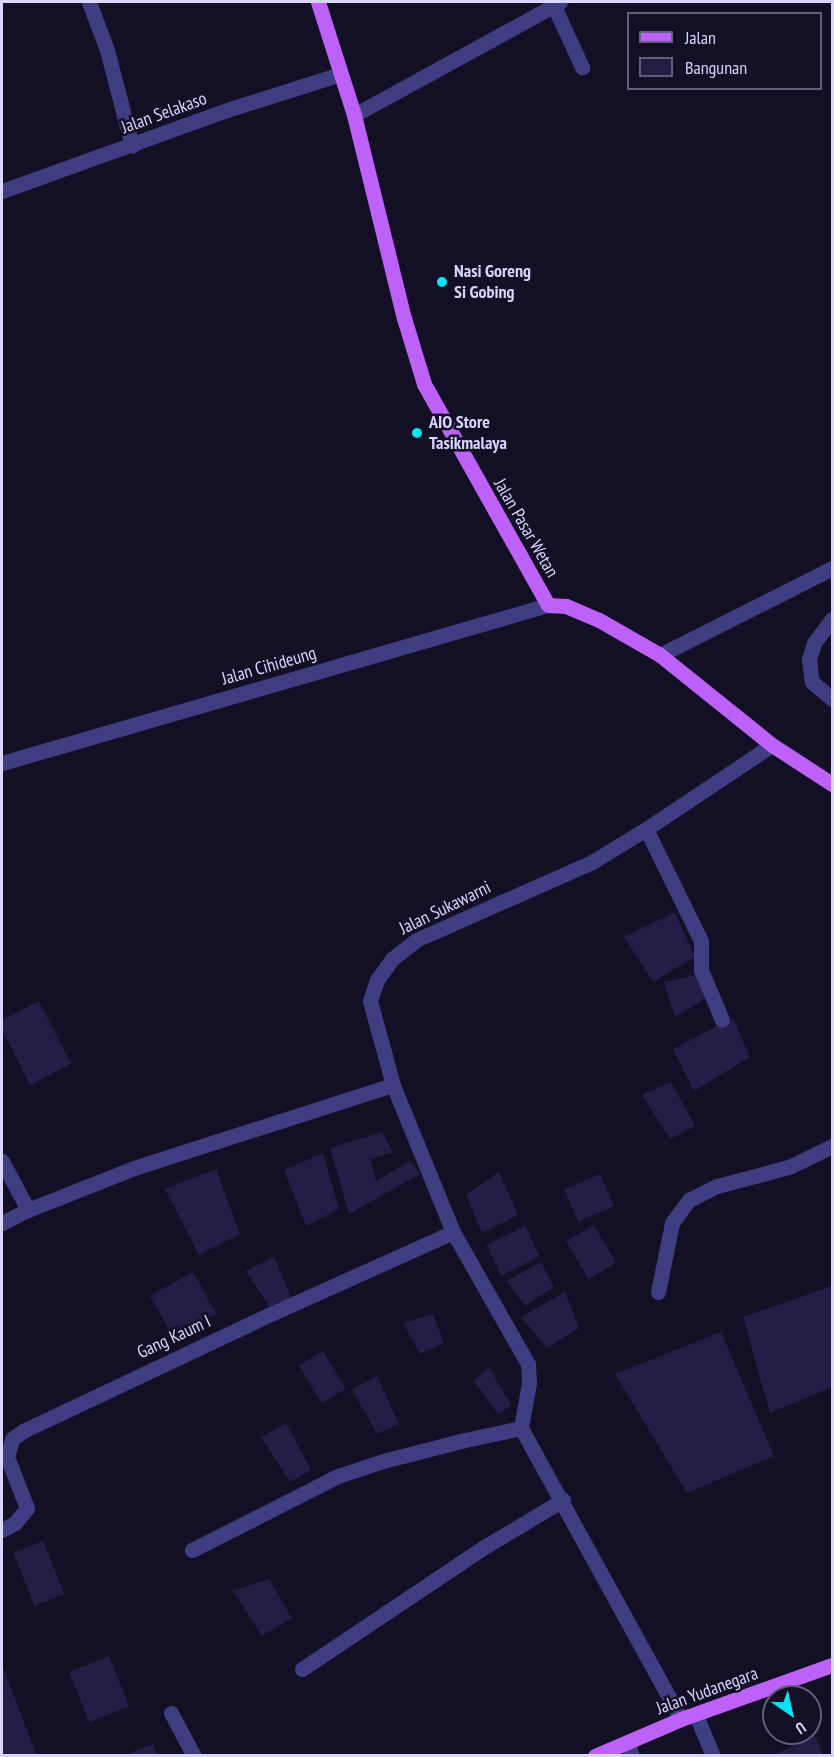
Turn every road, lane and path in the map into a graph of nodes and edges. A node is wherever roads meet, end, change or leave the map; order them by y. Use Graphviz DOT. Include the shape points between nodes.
graph roads {
  1 [pos="89,2"];
  2 [pos="318,2"];
  3 [pos="555,3"];
  4 [pos="582,67"];
  5 [pos="341,74"];
  6 [pos="354,115"];
  7 [pos="132,146"];
  8 [pos="2,191"];
  9 [pos="832,568"];
  10 [pos="548,605"];
  11 [pos="832,620"];
  12 [pos="660,655"];
  13 [pos="832,699"];
  14 [pos="772,745"];
  15 [pos="2,763"];
  16 [pos="832,784"];
  17 [pos="646,829"];
  18 [pos="722,1020"];
  19 [pos="393,1085"];
  20 [pos="832,1146"];
  21 [pos="2,1161"];
  22 [pos="28,1209"];
  23 [pos="2,1223"];
  24 [pos="453,1232"];
  25 [pos="658,1292"];
  26 [pos="521,1428"];
  27 [pos="563,1500"];
  28 [pos="2,1530"];
  29 [pos="192,1550"];
  30 [pos="832,1665"];
  31 [pos="302,1669"];
  32 [pos="171,1713"];
  33 [pos="688,1717"];
  34 [pos="629,1749"];
  35 [pos="194,1755"];
  36 [pos="595,1755"];
  37 [pos="713,1755"];
  1 -- 7 [label="street" via="107,50"];
  2 -- 5 [label="main road, Jalan Pasar Wetan"];
  3 -- 4 [label="street"];
  3 -- 6 [label="street"];
  5 -- 6 [label="main road, Jalan Pasar Wetan"];
  5 -- 7 [label="street, Jalan Selakaso" via="233,108"];
  6 -- 10 [label="main road, Jalan Pasar Wetan" via="424,384"];
  7 -- 8 [label="street, Jalan Selakaso"];
  9 -- 12 [label="street"];
  10 -- 12 [label="main road, Jalan Pasar Wetan" via="566,606 585,614"];
  10 -- 15 [label="street, Jalan Cihideung"];
  11 -- 13 [label="street" via="814,643 809,658 812,682"];
  12 -- 14 [label="main road, Jalan Pasar Wetan"];
  14 -- 16 [label="main road, Jalan Pasar Wetan"];
  14 -- 17 [label="street, Jalan Sukawarni"];
  17 -- 18 [label="street" via="701,941 701,970"];
  17 -- 19 [label="street, Jalan Sukawarni" via="592,861 416,940 392,959 377,980 370,1001"];
  19 -- 22 [label="street" via="134,1168"];
  19 -- 24 [label="street, Jalan Sukawarni"];
  20 -- 25 [label="street" via="789,1167 717,1186 689,1200 672,1223"];
  21 -- 22 [label="street"];
  22 -- 23 [label="street"];
  24 -- 26 [label="street, Jalan Sukawarni" via="528,1364 529,1383"];
  24 -- 28 [label="street, Gang Kaum I" via="22,1431 12,1439 8,1457 27,1508 15,1523"];
  26 -- 27 [label="street"];
  26 -- 29 [label="street" via="382,1461 338,1476"];
  27 -- 31 [label="street"];
  27 -- 33 [label="street"];
  30 -- 33 [label="main road, Jalan Yudanegara"];
  32 -- 35 [label="street"];
  33 -- 34 [label="main road, Jalan Yudanegara"];
  33 -- 37 [label="street"];
  34 -- 36 [label="main road, Jalan Yudanegara"];
}
